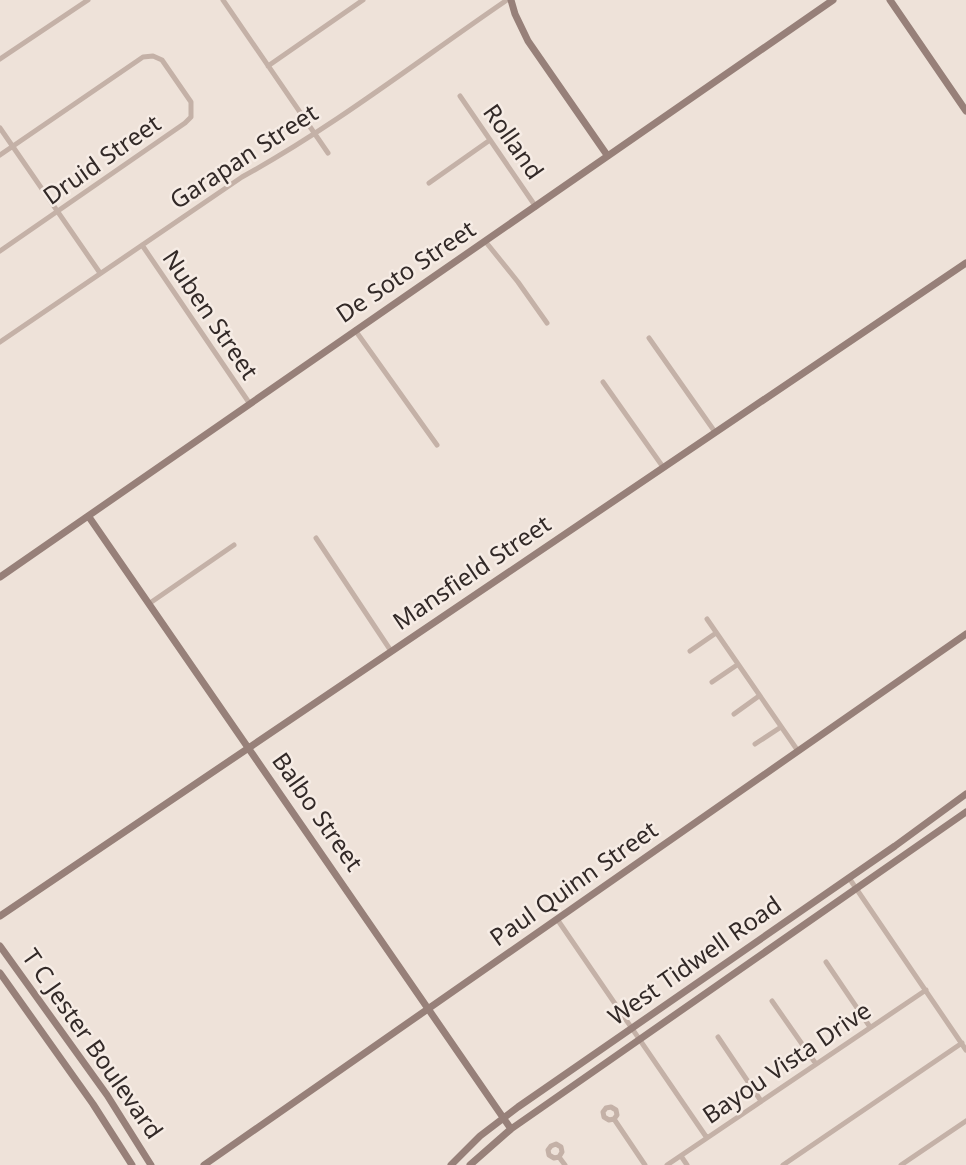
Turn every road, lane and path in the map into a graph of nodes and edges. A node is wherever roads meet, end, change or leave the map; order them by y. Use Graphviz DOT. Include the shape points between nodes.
graph roads {
  1 [pos="88,0"];
  2 [pos="363,0"];
  3 [pos="509,0"];
  4 [pos="833,0"];
  5 [pos="890,0"];
  6 [pos="224,1"];
  7 [pos="0,59"];
  8 [pos="268,66"];
  9 [pos="460,96"];
  10 [pos="966,111"];
  11 [pos="0,128"];
  12 [pos="314,133"];
  13 [pos="490,140"];
  14 [pos="12,147"];
  15 [pos="328,153"];
  16 [pos="0,155"];
  17 [pos="607,155"];
  18 [pos="429,183"];
  19 [pos="536,207"];
  20 [pos="58,212"];
  21 [pos="485,242"];
  22 [pos="142,245"];
  23 [pos="0,251"];
  24 [pos="966,263"];
  25 [pos="100,273"];
  26 [pos="547,323"];
  27 [pos="355,330"];
  28 [pos="649,338"];
  29 [pos="0,342"];
  30 [pos="603,382"];
  31 [pos="250,404"];
  32 [pos="715,432"];
  33 [pos="437,445"];
  34 [pos="663,467"];
  35 [pos="89,517"];
  36 [pos="316,538"];
  37 [pos="234,545"];
  38 [pos="0,577"];
  39 [pos="150,603"];
  40 [pos="707,619"];
  41 [pos="716,633"];
  42 [pos="966,634"];
  43 [pos="391,651"];
  44 [pos="690,651"];
  45 [pos="737,665"];
  46 [pos="712,682"];
  47 [pos="759,696"];
  48 [pos="734,714"];
  49 [pos="781,727"];
  50 [pos="755,744"];
  51 [pos="248,747"];
  52 [pos="798,751"];
  53 [pos="966,794"];
  54 [pos="966,812"];
  55 [pos="931,821"];
  56 [pos="938,833"];
  57 [pos="849,878"];
  58 [pos="856,889"];
  59 [pos="0,916"];
  60 [pos="558,919"];
  61 [pos="0,946"];
  62 [pos="741,953"];
  63 [pos="826,962"];
  64 [pos="749,964"];
  65 [pos="0,973"];
  66 [pos="926,989"];
  67 [pos="772,1001"];
  68 [pos="429,1008"];
  69 [pos="46,1010"];
  70 [pos="33,1019"];
  71 [pos="870,1027"];
  72 [pos="631,1028"];
  73 [pos="718,1037"];
  74 [pos="639,1039"];
  75 [pos="962,1043"];
  76 [pos="966,1050"];
  77 [pos="816,1064"];
  78 [pos="107,1095"];
  79 [pos="761,1101"];
  80 [pos="93,1104"];
  81 [pos="503,1118"];
  82 [pos="614,1119"];
  83 [pos="966,1121"];
  84 [pos="511,1129"];
  85 [pos="707,1138"];
  86 [pos="681,1156"];
  87 [pos="559,1157"];
  88 [pos="132,1165"];
  89 [pos="151,1165"];
  90 [pos="205,1165"];
  91 [pos="451,1165"];
  92 [pos="470,1165"];
  93 [pos="565,1165"];
  94 [pos="645,1165"];
  95 [pos="667,1165"];
  96 [pos="687,1165"];
  97 [pos="783,1165"];
  98 [pos="901,1165"];
  1 -- 7 [label="street"];
  2 -- 8 [label="street"];
  3 -- 12 [label="street, Garapan Street"];
  3 -- 17 [label="street" via="528,41"];
  4 -- 17 [label="street, De Soto Street"];
  5 -- 10 [label="street"];
  6 -- 8 [label="street"];
  8 -- 12 [label="street"];
  9 -- 13 [label="street, Rolland"];
  11 -- 14 [label="street"];
  12 -- 15 [label="street"];
  12 -- 22 [label="street, Garapan Street"];
  13 -- 18 [label="street"];
  13 -- 19 [label="street, Rolland"];
  14 -- 16 [label="street"];
  14 -- 20 [label="street"];
  14 -- 20 [label="street, Druid Street" via="143,57 162,60 191,102 191,117"];
  17 -- 19 [label="street, De Soto Street"];
  19 -- 21 [label="street, De Soto Street"];
  20 -- 23 [label="street, Druid Street"];
  20 -- 25 [label="street"];
  21 -- 26 [label="street"];
  21 -- 27 [label="street, De Soto Street"];
  22 -- 25 [label="street, Garapan Street"];
  22 -- 31 [label="street, Nuben Street"];
  24 -- 32 [label="street, Mansfield Street"];
  25 -- 29 [label="street, Garapan Street"];
  27 -- 31 [label="street, De Soto Street"];
  27 -- 33 [label="street"];
  28 -- 32 [label="street"];
  30 -- 34 [label="street"];
  31 -- 35 [label="street, De Soto Street"];
  32 -- 34 [label="street, Mansfield Street"];
  34 -- 43 [label="street, Mansfield Street"];
  35 -- 38 [label="street, De Soto Street"];
  35 -- 39 [label="street, Balbo Street"];
  36 -- 43 [label="street"];
  37 -- 39 [label="street"];
  39 -- 51 [label="street, Balbo Street"];
  40 -- 41 [label="street"];
  41 -- 44 [label="street"];
  41 -- 45 [label="street"];
  42 -- 52 [label="street, Paul Quinn Street"];
  43 -- 51 [label="street, Mansfield Street"];
  45 -- 46 [label="street"];
  45 -- 47 [label="street"];
  47 -- 48 [label="street"];
  47 -- 49 [label="street"];
  49 -- 50 [label="street"];
  49 -- 52 [label="street"];
  51 -- 59 [label="street, Mansfield Street"];
  51 -- 68 [label="street, Balbo Street"];
  52 -- 60 [label="street, Paul Quinn Street"];
  53 -- 55 [label="street, West Tidwell Road"];
  54 -- 56 [label="street, West Tidwell Road"];
  55 -- 56 [label="street"];
  55 -- 57 [label="street, West Tidwell Road"];
  56 -- 58 [label="street, West Tidwell Road"];
  57 -- 58 [label="street"];
  57 -- 62 [label="street, West Tidwell Road"];
  58 -- 64 [label="street, West Tidwell Road"];
  58 -- 66 [label="street"];
  60 -- 68 [label="street, Paul Quinn Street"];
  60 -- 72 [label="street"];
  61 -- 69 [label="street, T C Jester Boulevard"];
  62 -- 64 [label="street"];
  62 -- 72 [label="street, West Tidwell Road"];
  63 -- 71 [label="street"];
  64 -- 74 [label="street, West Tidwell Road"];
  65 -- 70 [label="street, T C Jester Boulevard"];
  66 -- 71 [label="street, Bayou Vista Drive"];
  66 -- 75 [label="street"];
  67 -- 77 [label="street"];
  68 -- 81 [label="street, Balbo Street"];
  68 -- 90 [label="street, Paul Quinn Street"];
  69 -- 70 [label="street"];
  69 -- 78 [label="street, T C Jester Boulevard"];
  70 -- 80 [label="street, T C Jester Boulevard"];
  71 -- 77 [label="street, Bayou Vista Drive"];
  72 -- 74 [label="street"];
  72 -- 81 [label="street, West Tidwell Road"];
  73 -- 79 [label="street"];
  74 -- 84 [label="street, West Tidwell Road"];
  74 -- 85 [label="street"];
  75 -- 76 [label="street"];
  75 -- 97 [label="street"];
  77 -- 79 [label="street, Bayou Vista Drive"];
  78 -- 80 [label="street"];
  78 -- 89 [label="street, T C Jester Boulevard"];
  79 -- 85 [label="street, Bayou Vista Drive"];
  80 -- 88 [label="street, T C Jester Boulevard"];
  81 -- 84 [label="street, Balbo Street"];
  81 -- 91 [label="street, West Tidwell Road"];
  82 -- 94 [label="street"];
  83 -- 98 [label="street"];
  84 -- 92 [label="street, West Tidwell Road"];
  85 -- 86 [label="street, Bayou Vista Drive"];
  86 -- 95 [label="street, Bayou Vista Drive"];
  86 -- 96 [label="street"];
  87 -- 93 [label="street"];
}
